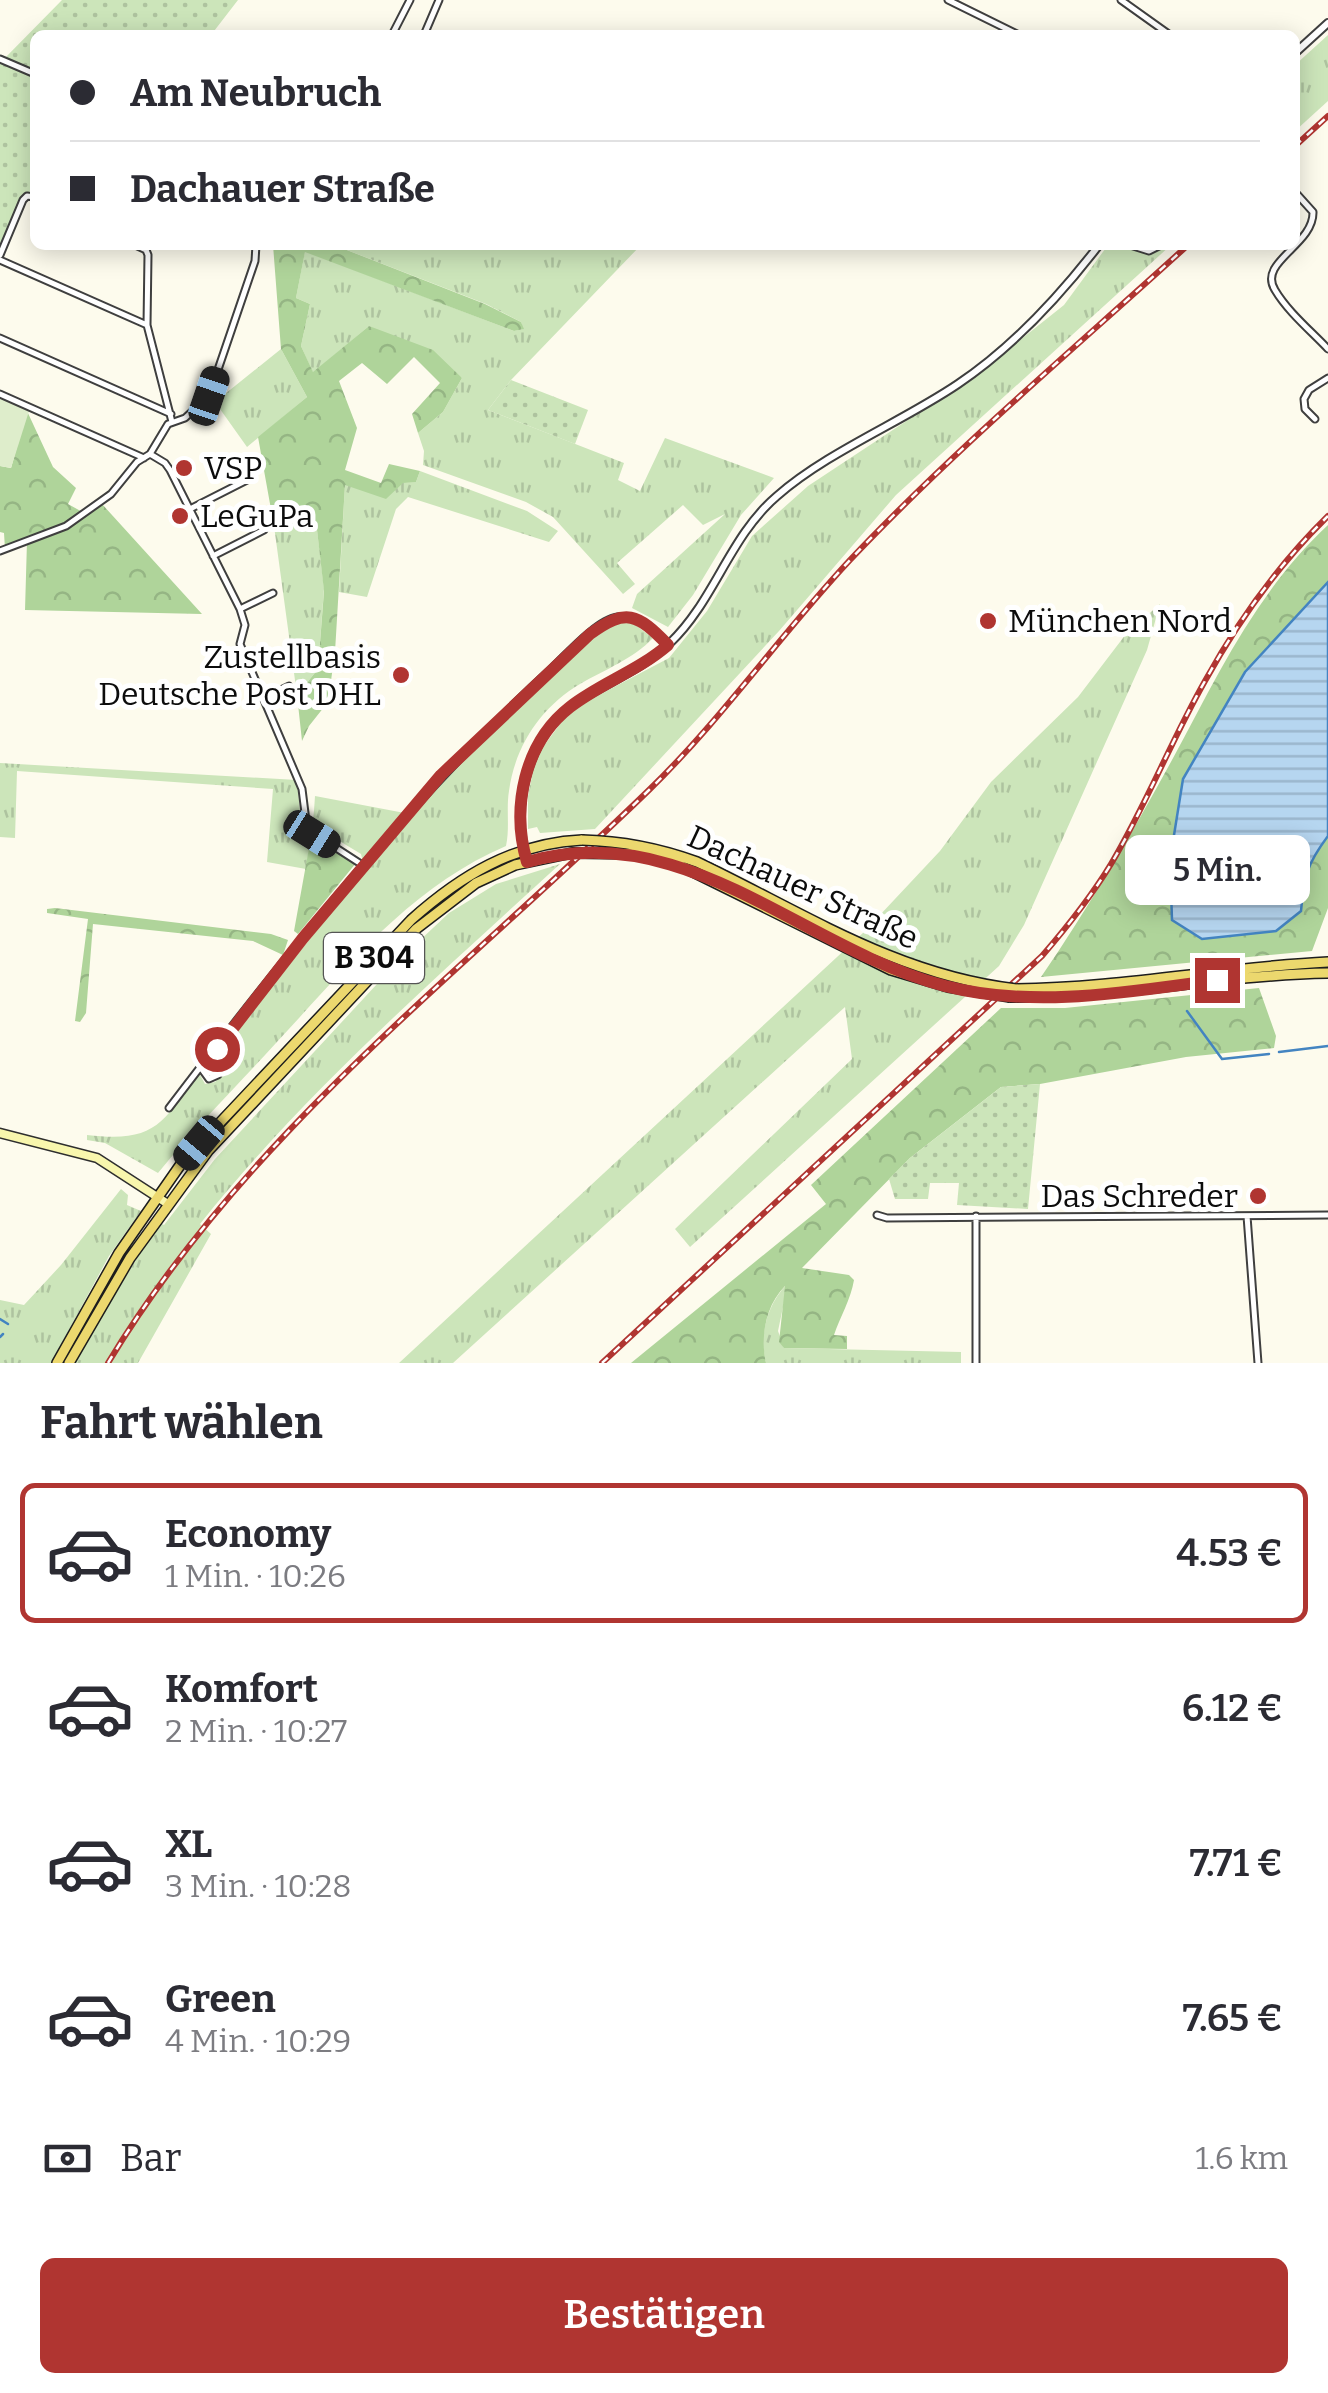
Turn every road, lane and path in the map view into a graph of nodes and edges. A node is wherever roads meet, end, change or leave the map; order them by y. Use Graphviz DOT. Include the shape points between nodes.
graph roads {
  1 [pos="410,0"];
  2 [pos="439,0"];
  3 [pos="948,0"];
  4 [pos="1121,0"];
  5 [pos="965,3"];
  6 [pos="1328,23"];
  7 [pos="395,30"];
  8 [pos="426,30"];
  9 [pos="1010,30"];
  10 [pos="1163,30"];
  11 [pos="1300,49"];
  12 [pos="0,59"];
  13 [pos="30,72"];
  14 [pos="30,196"];
  15 [pos="1300,198"];
  16 [pos="1300,242"];
  17 [pos="146,250"];
  18 [pos="256,250"];
  19 [pos="1094,250"];
  20 [pos="1292,250"];
  21 [pos="0,257"];
  22 [pos="147,325"];
  23 [pos="0,338"];
  24 [pos="1328,349"];
  25 [pos="1328,378"];
  26 [pos="0,394"];
  27 [pos="1315,419"];
  28 [pos="170,420"];
  29 [pos="147,456"];
  30 [pos="249,478"];
  31 [pos="190,509"];
  32 [pos="264,530"];
  33 [pos="0,551"];
  34 [pos="213,556"];
  35 [pos="273,593"];
  36 [pos="240,609"];
  37 [pos="668,645"];
  38 [pos="288,686"];
  39 [pos="264,698"];
  40 [pos="524,850"];
  41 [pos="527,862"];
  42 [pos="364,866"];
  43 [pos="1328,962"];
  44 [pos="1328,973"];
  45 [pos="1146,984"];
  46 [pos="1013,993"];
  47 [pos="218,1044"];
  48 [pos="200,1066"];
  49 [pos="169,1108"];
  50 [pos="0,1134"];
  51 [pos="158,1196"];
  52 [pos="168,1204"];
  53 [pos="876,1215"];
  54 [pos="1328,1215"];
  55 [pos="976,1216"];
  56 [pos="1247,1216"];
  57 [pos="57,1363"];
  58 [pos="68,1363"];
  59 [pos="976,1363"];
  60 [pos="1258,1363"];
  1 -- 7 [label="street"];
  2 -- 8 [label="street"];
  3 -- 5 [label="street"];
  4 -- 10 [label="street"];
  5 -- 9 [label="street"];
  6 -- 11 [label="street"];
  12 -- 13 [label="street"];
  14 -- 21 [label="street" via="22,200"];
  15 -- 16 [label="street" via="1313,212"];
  17 -- 22 [label="street"];
  18 -- 28 [label="street" via="209,396 184,418"];
  19 -- 37 [label="street" via="1044,311 975,372 779,494 748,526 704,602"];
  20 -- 24 [label="street" via="1271,281"];
  21 -- 22 [label="street"];
  22 -- 28 [label="street"];
  23 -- 28 [label="street"];
  25 -- 27 [label="street" via="1304,399"];
  26 -- 29 [label="street"];
  28 -- 29 [label="street"];
  29 -- 31 [label="street" via="165,463"];
  29 -- 33 [label="street" via="111,494 66,526"];
  30 -- 31 [label="street"];
  31 -- 34 [label="street"];
  32 -- 34 [label="street"];
  34 -- 36 [label="street"];
  35 -- 36 [label="street"];
  36 -- 39 [label="street" via="240,644"];
  37 -- 40 [label="street" via="567,709 544,736 523,784"];
  37 -- 42 [label="street" via="632,618 606,622 441,775"];
  38 -- 39 [label="street"];
  39 -- 42 [label="street" via="302,790 307,829"];
  40 -- 41 [label="street"];
  40 -- 46 [label="main road, Dachauer Straße / B 304, bridge" via="582,840 672,853 898,961"];
  40 -- 51 [label="main road, Dachauer Straße / B 304" via="465,876 412,920 199,1143"];
  41 -- 46 [label="main road, Dachauer Straße / B 304, bridge" via="639,854 679,865 891,970 948,987"];
  41 -- 52 [label="main road, Dachauer Straße / B 304" via="476,883 416,929 233,1122"];
  42 -- 47 [label="street"];
  43 -- 45 [label="main road, Dachauer Straße / B 304" via="1249,966"];
  44 -- 45 [label="main road, Dachauer Straße / B 304"];
  45 -- 46 [label="main road, Dachauer Straße / B 304" via="1065,997"];
  47 -- 48 [label="street"];
  47 -- 48 [label="street" via="218,1075 208,1078"];
  48 -- 49 [label="street"];
  50 -- 51 [label="main road" via="81,1151"];
  51 -- 52 [label="main road"];
  51 -- 57 [label="main road, B 304"];
  52 -- 58 [label="main road, B 304"];
  53 -- 55 [label="street"];
  54 -- 56 [label="street"];
  55 -- 56 [label="street"];
  55 -- 59 [label="street"];
  56 -- 60 [label="street"];
}
